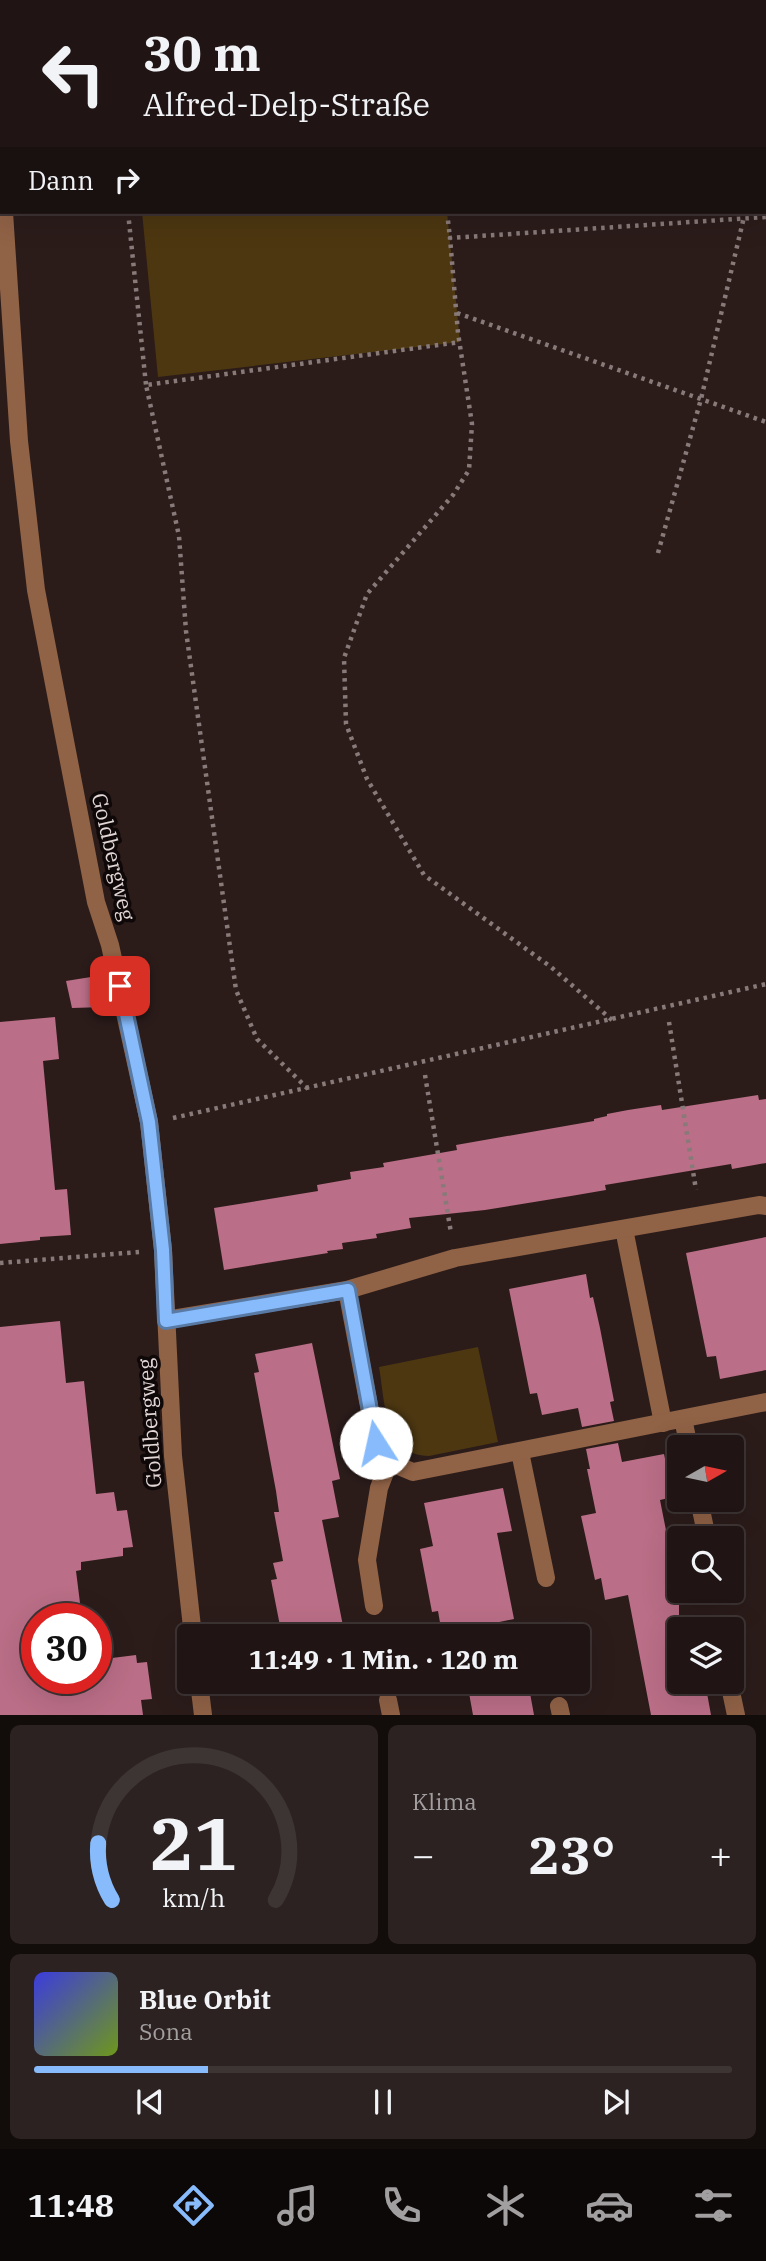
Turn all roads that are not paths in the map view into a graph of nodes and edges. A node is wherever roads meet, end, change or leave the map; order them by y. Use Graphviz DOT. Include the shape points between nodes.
graph roads {
  1 [pos="4,214"];
  2 [pos="766,1206"];
  3 [pos="624,1229"];
  4 [pos="348,1290"];
  5 [pos="166,1321"];
  6 [pos="766,1402"];
  7 [pos="683,1419"];
  8 [pos="663,1423"];
  9 [pos="686,1435"];
  10 [pos="520,1452"];
  11 [pos="388,1462"];
  12 [pos="546,1578"];
  13 [pos="374,1606"];
  14 [pos="192,1624"];
  15 [pos="200,1694"];
  16 [pos="732,1694"];
  17 [pos="203,1715"];
  18 [pos="736,1715"];
  1 -- 5 [label="street, Goldbergweg" via="19,442 36,590 96,902 120,986 149,1122"];
  2 -- 3 [label="street"];
  3 -- 4 [label="street" via="455,1258"];
  3 -- 8 [label="street"];
  4 -- 5 [label="street"];
  4 -- 11 [label="street" via="376,1443"];
  5 -- 14 [label="street, Goldbergweg" via="173,1456"];
  6 -- 7 [label="street"];
  7 -- 8 [label="street"];
  7 -- 9 [label="street"];
  8 -- 10 [label="street"];
  10 -- 11 [label="street" via="413,1472"];
  10 -- 12 [label="street"];
  11 -- 13 [label="street" via="367,1560"];
  15 -- 17 [label="street"];
  16 -- 18 [label="street"];
}
